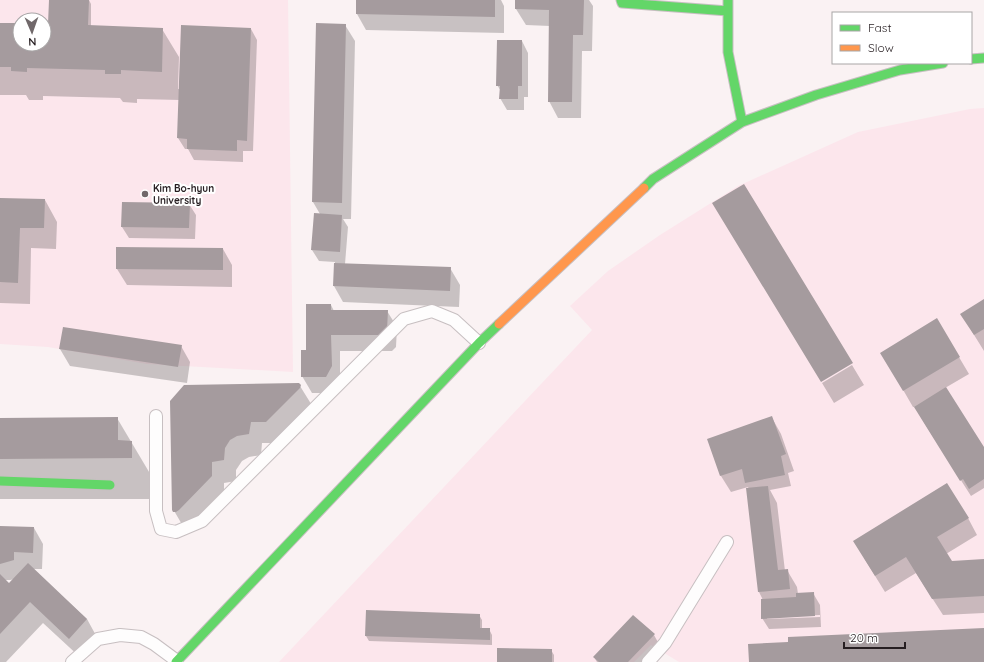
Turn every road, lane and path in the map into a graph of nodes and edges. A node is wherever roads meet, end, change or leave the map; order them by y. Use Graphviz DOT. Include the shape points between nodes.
graph roads {
  1 [pos="621,0"];
  2 [pos="728,0"];
  3 [pos="728,11"];
  4 [pos="984,58"];
  5 [pos="972,59"];
  6 [pos="936,64"];
  7 [pos="742,122"];
  8 [pos="479,343"];
  9 [pos="156,416"];
  10 [pos="0,481"];
  11 [pos="110,485"];
  12 [pos="727,542"];
  13 [pos="176,661"];
  14 [pos="72,662"];
  15 [pos="648,662"];
  1 -- 3 [label="main road" via="622,4"];
  2 -- 3 [label="main road"];
  3 -- 7 [label="main road" via="728,52"];
  4 -- 5 [label="main road"];
  6 -- 7 [label="main road" via="900,70 816,95"];
  7 -- 8 [label="main road" via="653,179"];
  8 -- 9 [label="lane" via="454,320 432,311 404,319 202,521 176,532 161,529 156,511"];
  8 -- 13 [label="main road"];
  10 -- 11 [label="main road"];
  12 -- 15 [label="lane" via="665,643"];
  13 -- 14 [label="lane" via="141,637 120,634 98,639"];
}
